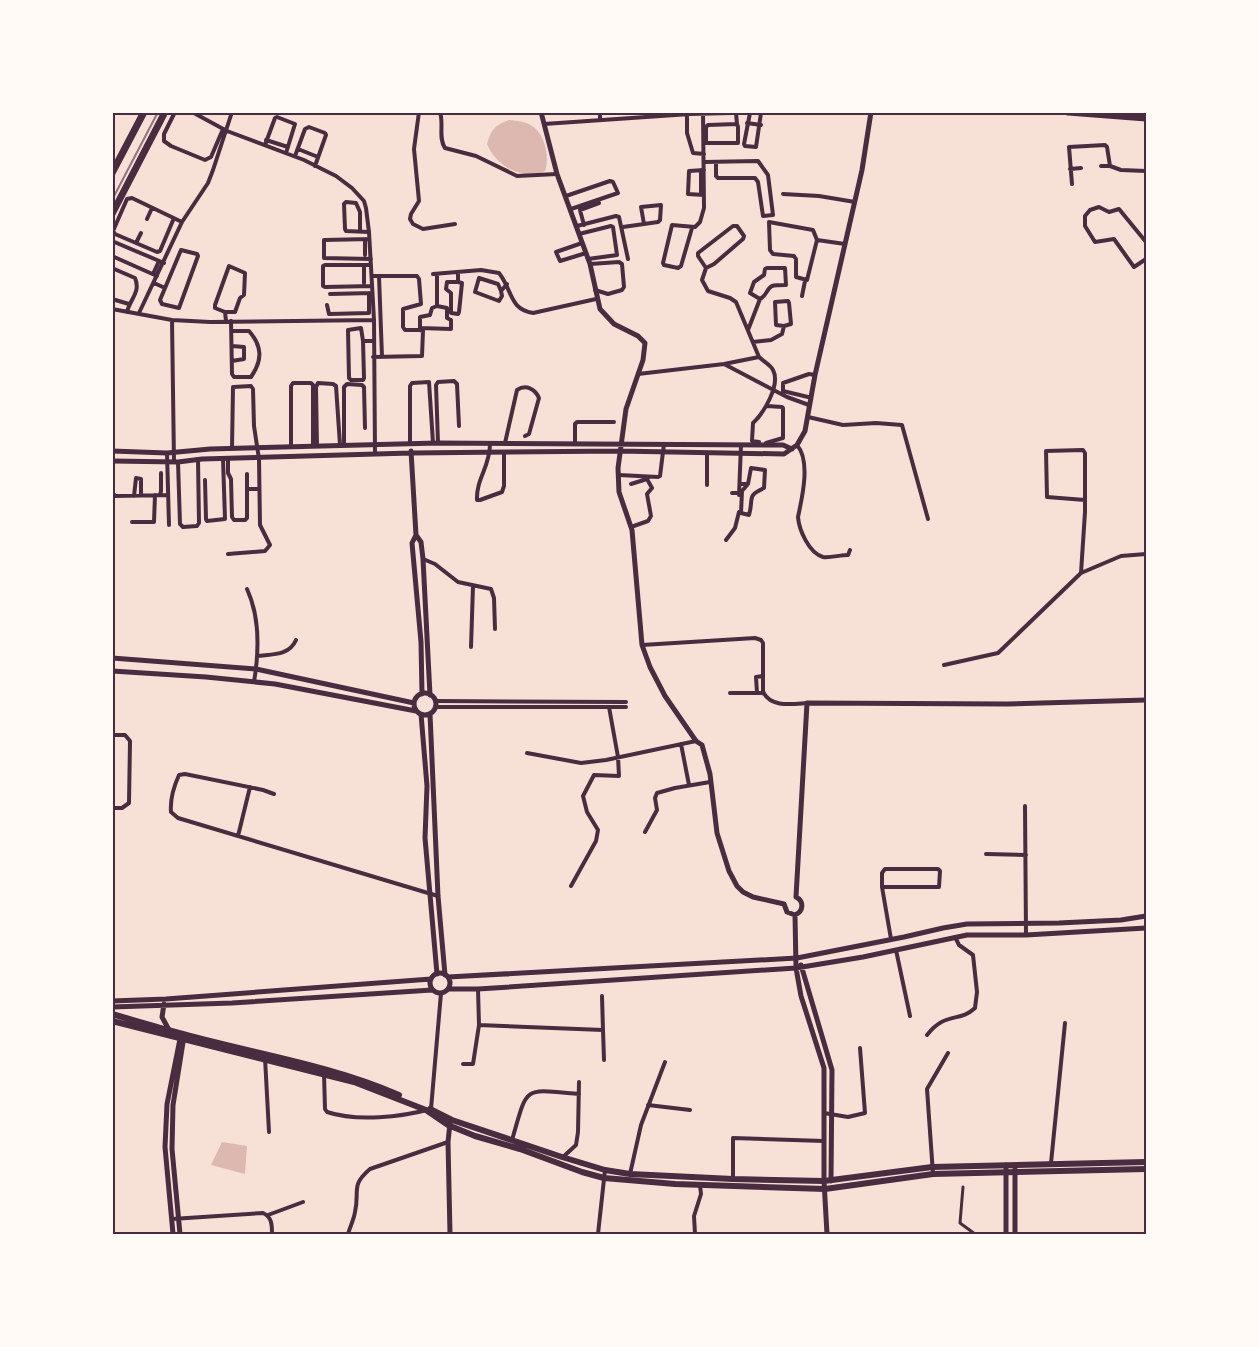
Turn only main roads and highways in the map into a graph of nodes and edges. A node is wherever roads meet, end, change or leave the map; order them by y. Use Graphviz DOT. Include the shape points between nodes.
graph roads {
  1 [pos="144,112"];
  2 [pos="165,112"];
  3 [pos="1068,112"];
  4 [pos="1146,118"];
  5 [pos="112,173"];
  6 [pos="112,214"];
  7 [pos="112,1014"];
  8 [pos="112,1021"];
  9 [pos="182,1037"];
  10 [pos="450,1122"];
  11 [pos="520,1148"];
  12 [pos="1146,1162"];
  13 [pos="1015,1168"];
  14 [pos="1146,1169"];
  15 [pos="932,1170"];
  16 [pos="825,1185"];
  1 -- 5 [label="main road"];
  2 -- 6 [label="main road"];
  3 -- 4 [label="main road"];
  7 -- 9 [label="main road"];
  8 -- 9 [label="main road"];
  9 -- 10 [label="main road" via="366,1080"];
  10 -- 11 [label="main road" via="475,1136"];
  10 -- 11 [label="main road" via="512,1141"];
  11 -- 16 [label="main road" via="605,1170"];
  11 -- 16 [label="main road" via="604,1178 700,1185"];
  12 -- 13 [label="main road" via="1051,1163"];
  13 -- 14 [label="main road"];
  13 -- 15 [label="main road"];
  15 -- 16 [label="main road"];
  15 -- 16 [label="main road" via="832,1180"];
}
